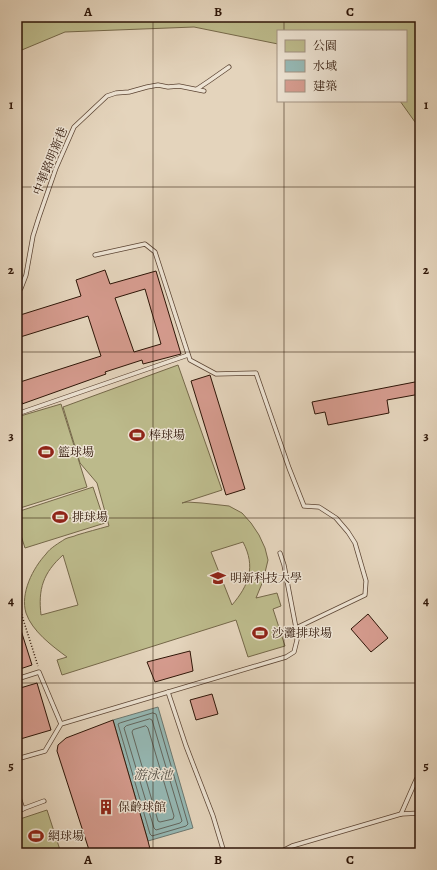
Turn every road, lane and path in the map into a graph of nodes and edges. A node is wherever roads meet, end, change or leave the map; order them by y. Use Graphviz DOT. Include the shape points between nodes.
graph roads {
  1 [pos="228,67"];
  2 [pos="197,89"];
  3 [pos="204,91"];
  4 [pos="95,255"];
  5 [pos="17,294"];
  6 [pos="188,355"];
  7 [pos="17,414"];
  8 [pos="280,553"];
  9 [pos="17,600"];
  10 [pos="296,628"];
  11 [pos="40,672"];
  12 [pos="17,679"];
  13 [pos="168,692"];
  14 [pos="61,724"];
  15 [pos="17,759"];
  16 [pos="420,773"];
  17 [pos="17,792"];
  18 [pos="44,801"];
  19 [pos="23,809"];
  20 [pos="17,811"];
  21 [pos="420,812"];
  22 [pos="401,814"];
  23 [pos="225,853"];
  24 [pos="278,853"];
  1 -- 2 [label="lane"];
  2 -- 3 [label="lane, 中華路明新巷"];
  2 -- 5 [label="lane, 中華路明新巷" via="158,86 116,92 108,96 74,127 39,217 26,275"];
  4 -- 6 [label="lane" via="145,244 155,252"];
  6 -- 7 [label="lane"];
  6 -- 10 [label="lane" via="190,360 216,374 256,373 304,506 319,507 336,518 355,543 366,581 365,595"];
  8 -- 10 [label="lane"];
  9 -- 11 [label="path"];
  10 -- 13 [label="lane" via="294,652 286,657"];
  11 -- 12 [label="lane"];
  11 -- 14 [label="lane"];
  13 -- 14 [label="lane"];
  13 -- 23 [label="lane"];
  14 -- 15 [label="lane" via="45,751"];
  16 -- 22 [label="lane"];
  17 -- 19 [label="lane"];
  18 -- 19 [label="lane"];
  19 -- 20 [label="lane"];
  21 -- 22 [label="lane"];
  22 -- 24 [label="lane" via="292,846"];
}
